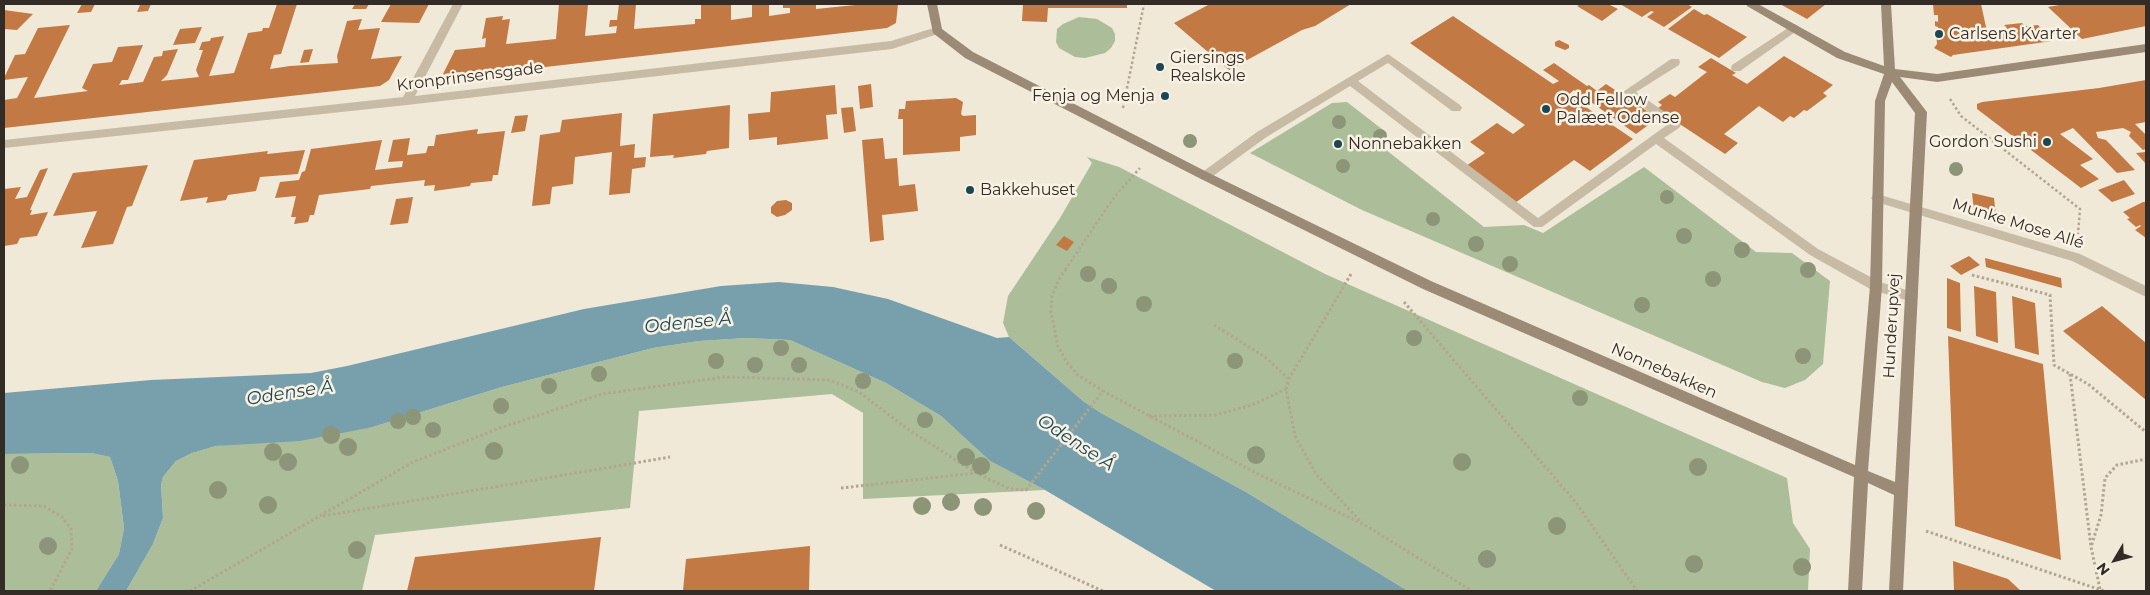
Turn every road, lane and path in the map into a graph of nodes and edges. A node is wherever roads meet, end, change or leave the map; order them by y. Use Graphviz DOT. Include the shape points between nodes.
graph roads {
  1 [pos="458,4"];
  2 [pos="932,4"];
  3 [pos="1144,4"];
  4 [pos="1751,4"];
  5 [pos="1886,4"];
  6 [pos="1794,28"];
  7 [pos="937,31"];
  8 [pos="2146,48"];
  9 [pos="1675,62"];
  10 [pos="1736,68"];
  11 [pos="1890,72"];
  12 [pos="1937,78"];
  13 [pos="1350,81"];
  14 [pos="407,101"];
  15 [pos="1456,108"];
  16 [pos="1118,132"];
  17 [pos="1656,138"];
  18 [pos="4,144"];
  19 [pos="1137,172"];
  20 [pos="1205,176"];
  21 [pos="1877,198"];
  22 [pos="1916,211"];
  23 [pos="1363,254"];
  24 [pos="2076,257"];
  25 [pos="1972,275"];
  26 [pos="1876,286"];
  27 [pos="2146,292"];
  28 [pos="1399,296"];
  29 [pos="1912,297"];
  30 [pos="1214,325"];
  31 [pos="2070,373"];
  32 [pos="1289,379"];
  33 [pos="1286,389"];
  34 [pos="1103,391"];
  35 [pos="1148,416"];
  36 [pos="2146,432"];
  37 [pos="670,457"];
  38 [pos="2146,459"];
  39 [pos="976,473"];
  40 [pos="1861,475"];
  41 [pos="841,488"];
  42 [pos="1900,491"];
  43 [pos="4,505"];
  44 [pos="320,516"];
  45 [pos="1899,522"];
  46 [pos="1363,524"];
  47 [pos="1000,545"];
  48 [pos="2091,547"];
  49 [pos="50,591"];
  50 [pos="190,591"];
  51 [pos="1103,591"];
  52 [pos="1472,591"];
  53 [pos="1637,591"];
  54 [pos="1855,591"];
  55 [pos="1896,591"];
  56 [pos="2102,591"];
  1 -- 14 [label="street"];
  2 -- 7 [label="main road"];
  3 -- 16 [label="path"];
  4 -- 6 [label="main road"];
  5 -- 11 [label="main road, Hunderupvej"];
  6 -- 10 [label="street"];
  6 -- 11 [label="main road" via="1841,55"];
  7 -- 14 [label="street, Kronprinsensgade" via="892,45"];
  7 -- 16 [label="main road, Nonnebakken" via="969,55"];
  8 -- 12 [label="main road"];
  9 -- 17 [label="street" via="1628,92 1675,125"];
  11 -- 12 [label="main road"];
  11 -- 21 [label="main road, Hunderupvej" via="1880,101"];
  11 -- 22 [label="main road, Hunderupvej" via="1921,112"];
  12 -- 24 [label="path" via="1961,116 2080,210"];
  13 -- 15 [label="street" via="1388,58"];
  13 -- 17 [label="street" via="1538,224"];
  13 -- 20 [label="street" via="1261,135"];
  14 -- 18 [label="street, Kronprinsensgade"];
  16 -- 20 [label="main road, Nonnebakken"];
  17 -- 26 [label="street" via="1814,252"];
  19 -- 34 [label="path" via="1115,196 1058,281 1052,296 1051,312 1058,346 1066,361 1078,375"];
  20 -- 23 [label="main road, Nonnebakken"];
  21 -- 22 [label="street, Munke Mose Allé"];
  21 -- 26 [label="main road, Hunderupvej"];
  22 -- 24 [label="street, Munke Mose Allé"];
  22 -- 29 [label="main road, Hunderupvej"];
  23 -- 32 [label="path"];
  23 -- 40 [label="main road, Nonnebakken"];
  24 -- 27 [label="street, Munke Mose Allé"];
  25 -- 31 [label="path" via="2050,295 2054,364"];
  26 -- 29 [label="street"];
  26 -- 40 [label="main road, Hunderupvej"];
  28 -- 53 [label="path" via="1578,504"];
  29 -- 42 [label="main road, Hunderupvej"];
  30 -- 32 [label="path" via="1265,357"];
  31 -- 36 [label="path"];
  31 -- 48 [label="path"];
  32 -- 33 [label="path"];
  33 -- 35 [label="path" via="1252,405 1214,415"];
  33 -- 46 [label="path" via="1295,436 1316,474"];
  34 -- 35 [label="path"];
  34 -- 39 [label="path" via="1026,490 1010,488"];
  35 -- 46 [label="path"];
  37 -- 44 [label="path"];
  38 -- 48 [label="path" via="2117,465 2105,478 2101,514"];
  39 -- 41 [label="path"];
  39 -- 44 [label="path" via="909,430 859,392 830,380 724,377 602,394 500,428 413,462"];
  40 -- 42 [label="main road, Nonnebakken"];
  40 -- 54 [label="main road, Hunderupvej"];
  42 -- 45 [label="main road, Hunderupvej"];
  43 -- 49 [label="path" via="44,506 62,516 71,528 72,549"];
  44 -- 50 [label="path"];
  45 -- 55 [label="main road, Hunderupvej"];
  45 -- 56 [label="path"];
  46 -- 52 [label="path"];
  47 -- 51 [label="path"];
  48 -- 56 [label="path"];
}
